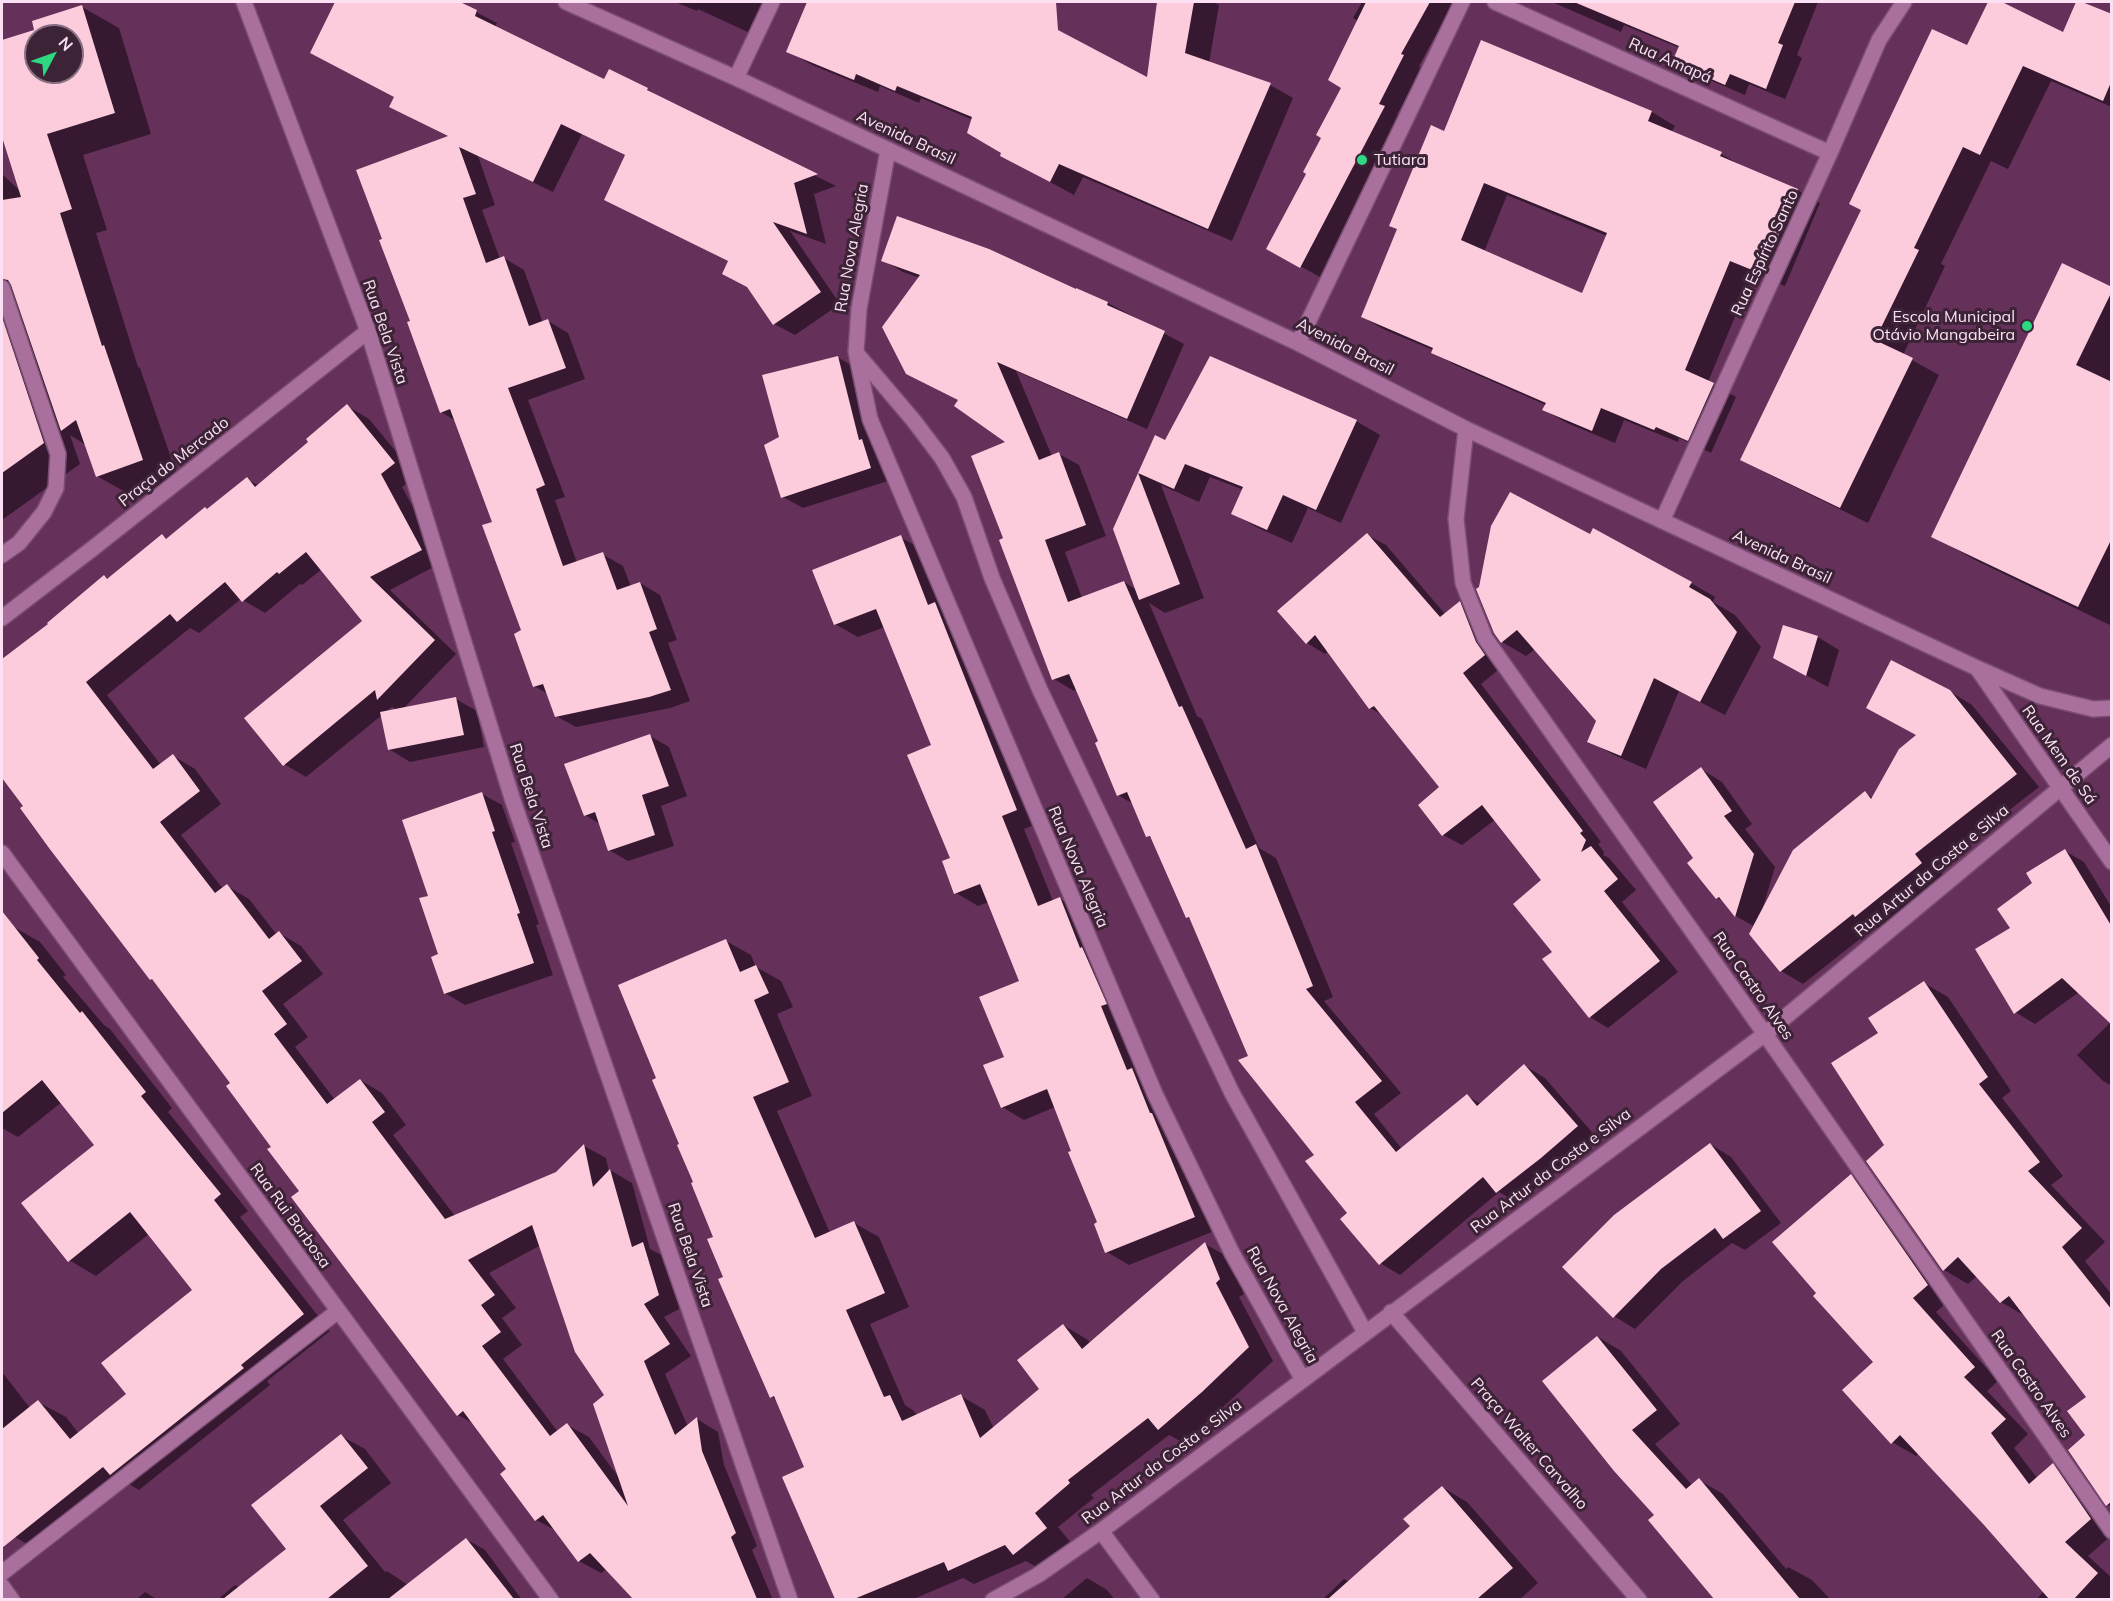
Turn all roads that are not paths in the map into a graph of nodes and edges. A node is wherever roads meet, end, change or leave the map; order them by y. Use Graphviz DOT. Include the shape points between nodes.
graph roads {
  1 [pos="244,2"];
  2 [pos="566,2"];
  3 [pos="772,2"];
  4 [pos="1462,2"];
  5 [pos="1495,2"];
  6 [pos="1904,2"];
  7 [pos="736,78"];
  8 [pos="888,150"];
  9 [pos="1830,153"];
  10 [pos="2,288"];
  11 [pos="368,332"];
  12 [pos="1298,343"];
  13 [pos="856,352"];
  14 [pos="1466,429"];
  15 [pos="1662,521"];
  16 [pos="2,555"];
  17 [pos="2,618"];
  18 [pos="1977,668"];
  19 [pos="2112,708"];
  20 [pos="2112,745"];
  21 [pos="2060,787"];
  22 [pos="2,853"];
  23 [pos="2112,862"];
  24 [pos="1765,1034"];
  25 [pos="338,1311"];
  26 [pos="1391,1312"];
  27 [pos="1365,1332"];
  28 [pos="1303,1380"];
  29 [pos="1101,1531"];
  30 [pos="2112,1532"];
  31 [pos="2,1573"];
  32 [pos="2,1586"];
  33 [pos="12,1599"];
  34 [pos="551,1599"];
  35 [pos="790,1599"];
  36 [pos="993,1599"];
  37 [pos="1152,1599"];
  38 [pos="1639,1599"];
  1 -- 11 [label="street, Rua Bela Vista"];
  2 -- 7 [label="street, Avenida Brasil"];
  3 -- 7 [label="street"];
  4 -- 12 [label="street"];
  5 -- 9 [label="street, Rua Amapá"];
  6 -- 9 [label="street, Rua Espírito Santo" via="1879,40"];
  7 -- 8 [label="street, Avenida Brasil"];
  8 -- 12 [label="street, Avenida Brasil"];
  8 -- 13 [label="street, Rua Nova Alegria" via="859,309"];
  9 -- 15 [label="street, Rua Espírito Santo"];
  10 -- 16 [label="street" via="58,454 57,488 44,512 19,543"];
  11 -- 17 [label="street, Praça do Mercado"];
  11 -- 35 [label="street, Rua Bela Vista" via="512,798"];
  12 -- 14 [label="street, Avenida Brasil"];
  13 -- 27 [label="street" via="942,458 964,497 992,578 1040,690 1227,1083"];
  13 -- 28 [label="street, Rua Nova Alegria" via="870,419 1155,1094 1232,1253"];
  14 -- 15 [label="street, Avenida Brasil"];
  14 -- 24 [label="street, Rua Castro Alves" via="1456,519 1463,583 1485,638"];
  15 -- 18 [label="street, Avenida Brasil"];
  18 -- 19 [label="street, Avenida Brasil" via="2040,696 2093,708"];
  18 -- 21 [label="street, Rua Mem de Sá"];
  20 -- 21 [label="street, Rua Artur da Costa e Silva"];
  21 -- 23 [label="street, Rua Mem de Sá"];
  21 -- 24 [label="street, Rua Artur da Costa e Silva"];
  22 -- 25 [label="street, Rua Rui Barbosa"];
  24 -- 26 [label="street, Rua Artur da Costa e Silva"];
  24 -- 30 [label="street, Rua Castro Alves"];
  25 -- 31 [label="street"];
  25 -- 34 [label="street, Rua Rui Barbosa"];
  26 -- 27 [label="street, Rua Artur da Costa e Silva"];
  26 -- 38 [label="street, Praça Walter Carvalho"];
  27 -- 28 [label="street, Rua Artur da Costa e Silva"];
  28 -- 29 [label="street, Rua Artur da Costa e Silva"];
  29 -- 36 [label="street, Rua Artur da Costa e Silva" via="1038,1575"];
  29 -- 37 [label="street"];
  32 -- 33 [label="street"];
}
